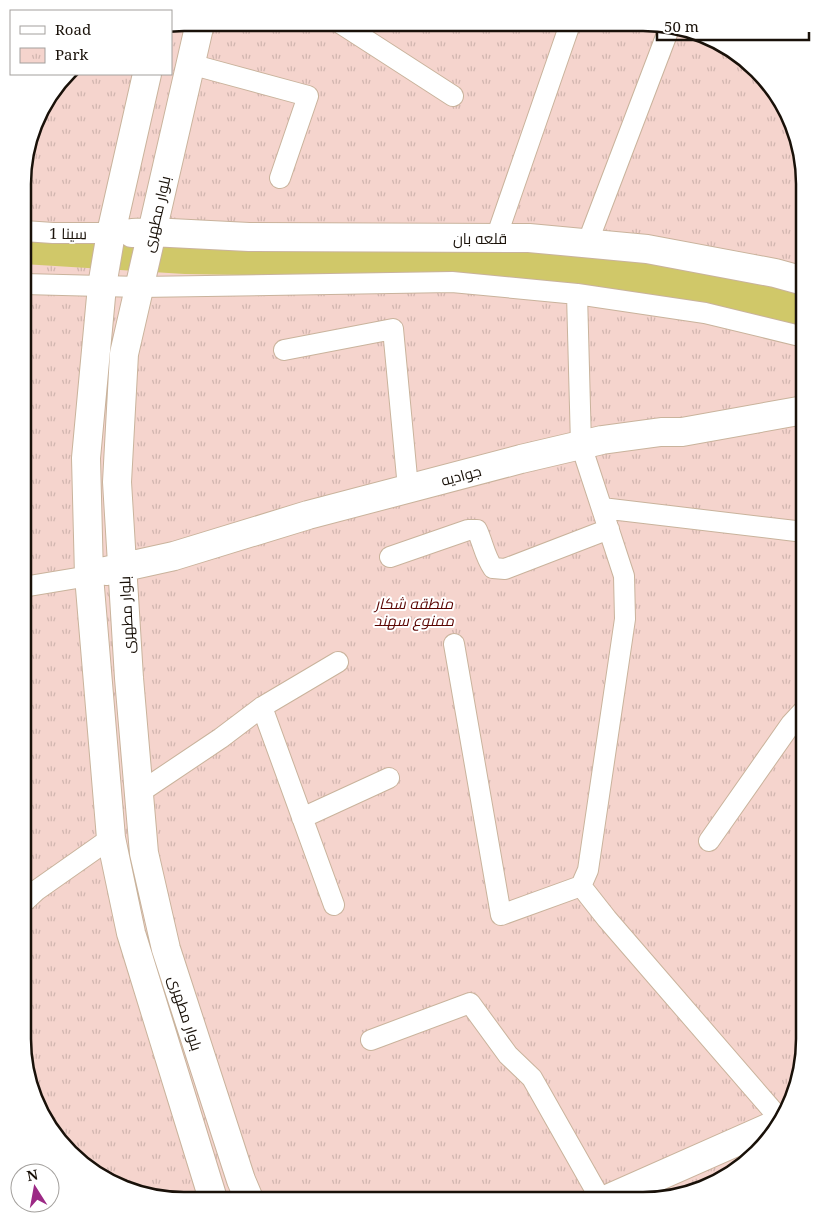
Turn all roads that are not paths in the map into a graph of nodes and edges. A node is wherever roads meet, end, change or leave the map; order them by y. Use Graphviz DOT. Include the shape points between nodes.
graph roads {
  1 [pos="198,31"];
  2 [pos="352,31"];
  3 [pos="568,31"];
  4 [pos="667,34"];
  5 [pos="190,64"];
  6 [pos="147,75"];
  7 [pos="453,96"];
  8 [pos="280,178"];
  9 [pos="31,231"];
  10 [pos="150,235"];
  11 [pos="111,236"];
  12 [pos="496,238"];
  13 [pos="587,244"];
  14 [pos="796,279"];
  15 [pos="141,280"];
  16 [pos="103,282"];
  17 [pos="31,284"];
  18 [pos="578,294"];
  19 [pos="796,335"];
  20 [pos="284,350"];
  21 [pos="796,411"];
  22 [pos="581,445"];
  23 [pos="408,488"];
  24 [pos="602,508"];
  25 [pos="609,529"];
  26 [pos="796,531"];
  27 [pos="390,557"];
  28 [pos="123,566"];
  29 [pos="89,576"];
  30 [pos="31,586"];
  31 [pos="454,644"];
  32 [pos="338,662"];
  33 [pos="262,707"];
  34 [pos="795,719"];
  35 [pos="388,778"];
  36 [pos="139,792"];
  37 [pos="302,818"];
  38 [pos="111,838"];
  39 [pos="708,841"];
  40 [pos="581,886"];
  41 [pos="31,896"];
  42 [pos="334,904"];
  43 [pos="371,1040"];
  44 [pos="776,1114"];
  45 [pos="767,1128"];
  46 [pos="211,1192"];
  47 [pos="246,1192"];
  48 [pos="598,1192"];
  49 [pos="621,1192"];
  1 -- 5 [label="main road, بلوار مطهری"];
  2 -- 7 [label="street"];
  3 -- 12 [label="street"];
  4 -- 13 [label="street"];
  5 -- 8 [label="street" via="308,96"];
  5 -- 10 [label="main road, بلوار مطهری"];
  6 -- 11 [label="main road, بلوار مطهری"];
  9 -- 11 [label="street, سینا 1"];
  10 -- 11 [label="main road, قلعه بان"];
  10 -- 12 [label="main road, قلعه بان"];
  10 -- 15 [label="main road, بلوار مطهری"];
  11 -- 16 [label="main road, بلوار مطهری"];
  12 -- 13 [label="main road, قلعه بان"];
  13 -- 14 [label="main road, قلعه بان" via="647,249"];
  15 -- 16 [label="street"];
  15 -- 18 [label="street" via="452,282"];
  15 -- 28 [label="main road, بلوار مطهری" via="124,354 117,482"];
  16 -- 17 [label="street"];
  16 -- 29 [label="main road, بلوار مطهری" via="86,458"];
  18 -- 19 [label="street" via="705,313"];
  18 -- 22 [label="street"];
  20 -- 23 [label="street" via="393,329"];
  21 -- 22 [label="main road, جوادیه" via="682,432 661,432"];
  22 -- 23 [label="main road, جوادیه"];
  22 -- 24 [label="street"];
  23 -- 28 [label="main road, جوادیه" via="174,556"];
  24 -- 25 [label="street"];
  24 -- 26 [label="street"];
  25 -- 27 [label="street" via="505,569 493,568 477,530 468,530"];
  25 -- 40 [label="street" via="624,576 625,619 588,870"];
  28 -- 29 [label="main road, جوادیه"];
  28 -- 36 [label="main road, بلوار مطهری"];
  29 -- 30 [label="street"];
  29 -- 38 [label="main road, بلوار مطهری"];
  31 -- 40 [label="street" via="500,915"];
  32 -- 33 [label="street"];
  33 -- 36 [label="street"];
  33 -- 37 [label="street"];
  34 -- 39 [label="street"];
  35 -- 37 [label="street"];
  36 -- 47 [label="main road, بلوار مطهری" via="144,853 166,949"];
  37 -- 42 [label="street"];
  38 -- 41 [label="street"];
  38 -- 46 [label="main road, بلوار مطهری" via="131,933"];
  40 -- 44 [label="street"];
  43 -- 48 [label="street" via="470,1003 508,1055 532,1078"];
  45 -- 49 [label="main road"];
}
